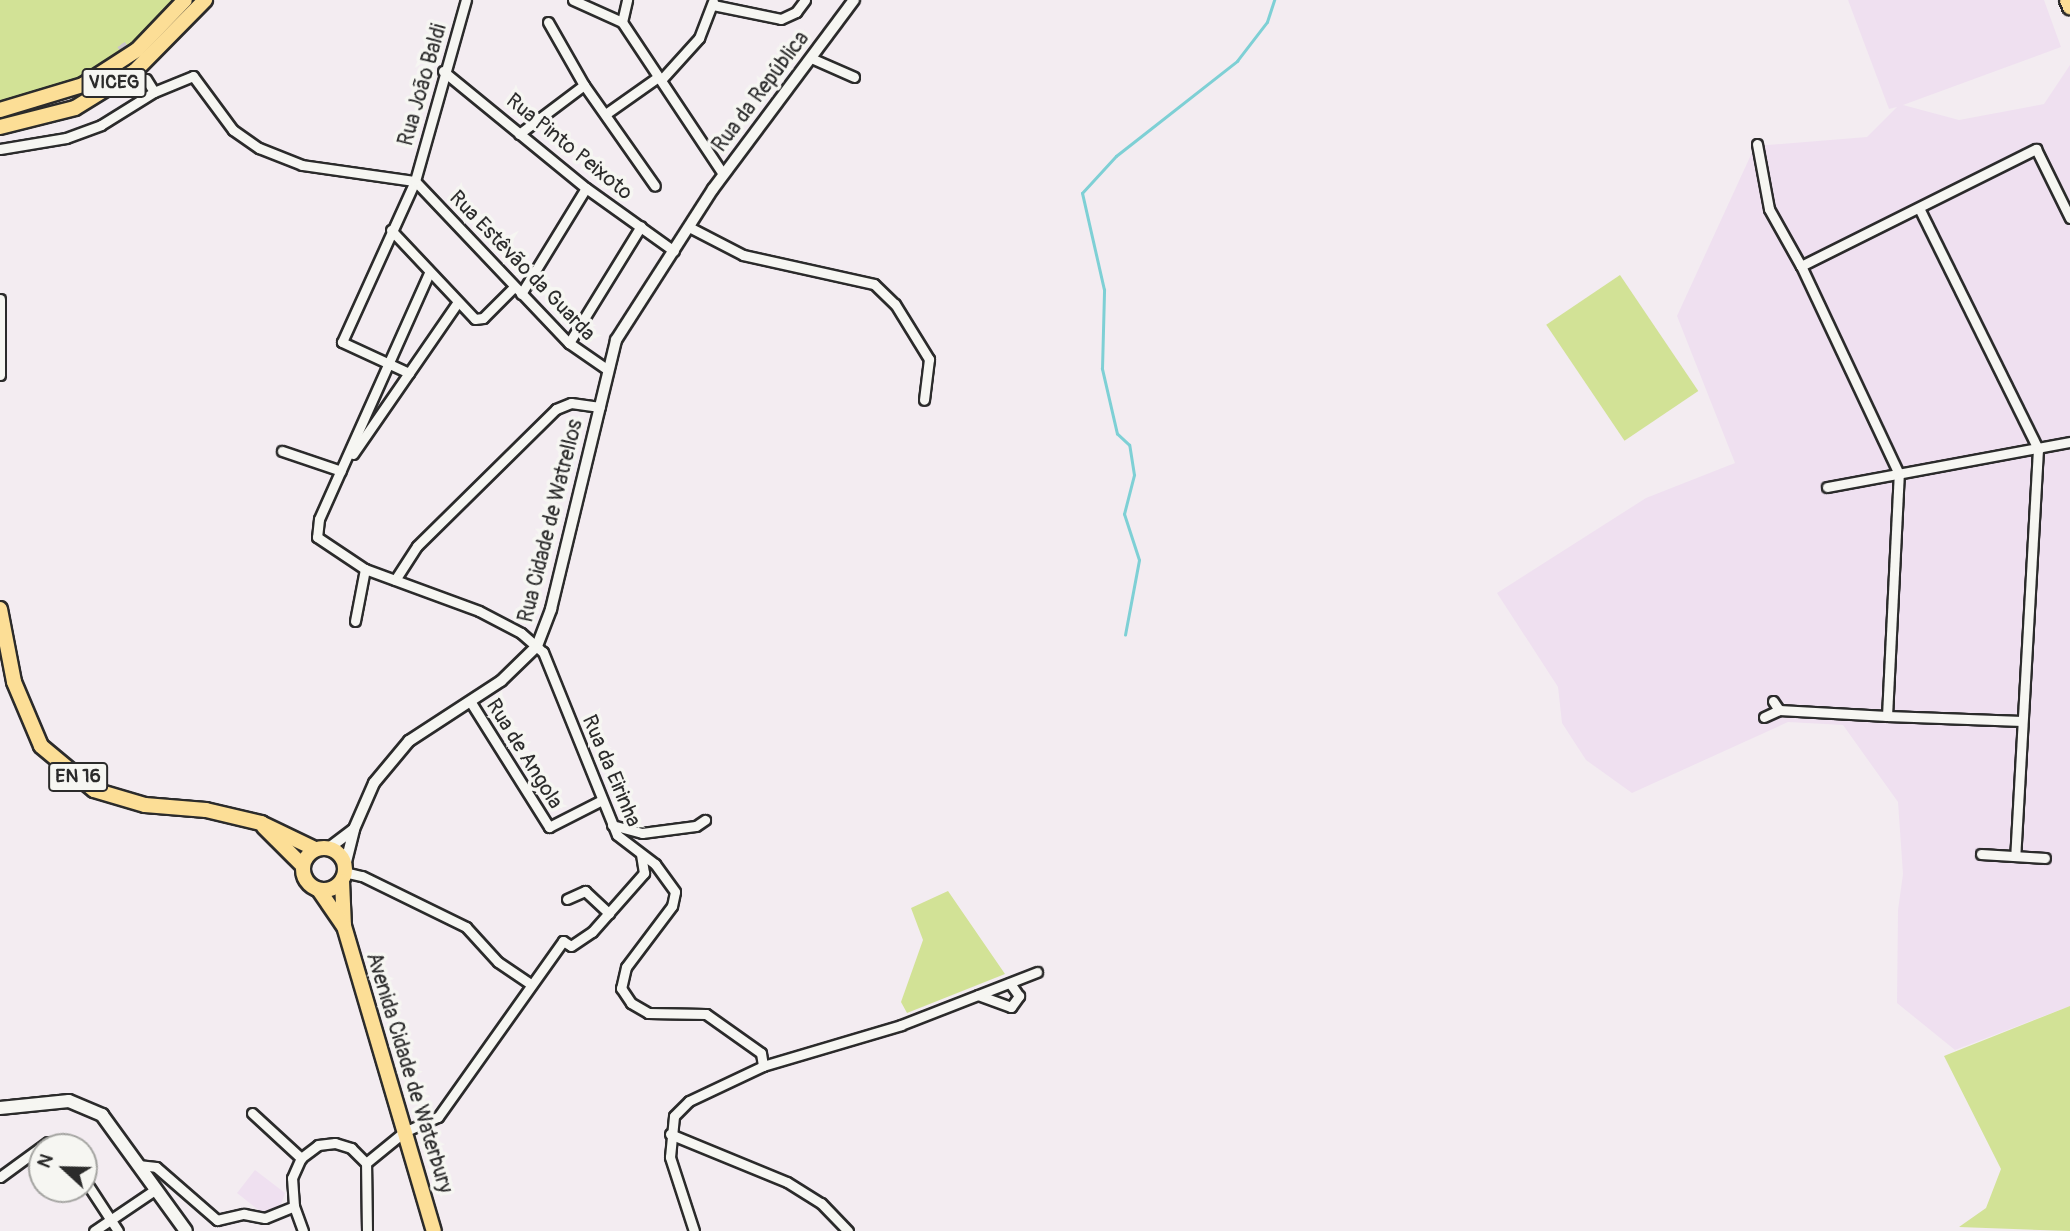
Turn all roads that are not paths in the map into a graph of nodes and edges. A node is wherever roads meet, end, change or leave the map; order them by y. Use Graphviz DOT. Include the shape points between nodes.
graph roads {
  1 [pos="185,0"];
  2 [pos="205,0"];
  3 [pos="466,0"];
  4 [pos="573,0"];
  5 [pos="626,0"];
  6 [pos="805,0"];
  7 [pos="854,0"];
  8 [pos="2067,0"];
  9 [pos="713,3"];
  10 [pos="2070,7"];
  11 [pos="548,22"];
  12 [pos="622,22"];
  13 [pos="811,58"];
  14 [pos="443,71"];
  15 [pos="854,77"];
  16 [pos="660,78"];
  17 [pos="146,79"];
  18 [pos="584,85"];
  19 [pos="154,92"];
  20 [pos="0,110"];
  21 [pos="607,113"];
  22 [pos="0,127"];
  23 [pos="519,134"];
  24 [pos="1756,144"];
  25 [pos="0,149"];
  26 [pos="723,174"];
  27 [pos="415,181"];
  28 [pos="655,186"];
  29 [pos="586,188"];
  30 [pos="1919,208"];
  31 [pos="2070,218"];
  32 [pos="641,226"];
  33 [pos="689,226"];
  34 [pos="391,230"];
  35 [pos="674,251"];
  36 [pos="1801,266"];
  37 [pos="429,272"];
  38 [pos="518,290"];
  39 [pos="0,299"];
  40 [pos="457,303"];
  41 [pos="569,343"];
  42 [pos="390,363"];
  43 [pos="608,370"];
  44 [pos="409,373"];
  45 [pos="0,375"];
  46 [pos="924,400"];
  47 [pos="600,407"];
  48 [pos="2070,442"];
  49 [pos="2038,449"];
  50 [pos="282,451"];
  51 [pos="348,461"];
  52 [pos="341,471"];
  53 [pos="1899,474"];
  54 [pos="1827,487"];
  55 [pos="365,569"];
  56 [pos="395,580"];
  57 [pos="0,609"];
  58 [pos="355,621"];
  59 [pos="534,651"];
  60 [pos="470,701"];
  61 [pos="1773,701"];
  62 [pos="1779,710"];
  63 [pos="1887,716"];
  64 [pos="1764,718"];
  65 [pos="2022,721"];
  66 [pos="602,800"];
  67 [pos="705,820"];
  68 [pos="261,823"];
  69 [pos="612,825"];
  70 [pos="354,829"];
  71 [pos="322,849"];
  72 [pos="1981,854"];
  73 [pos="641,855"];
  74 [pos="2015,855"];
  75 [pos="2045,858"];
  76 [pos="303,866"];
  77 [pos="343,873"];
  78 [pos="319,890"];
  79 [pos="567,899"];
  80 [pos="609,913"];
  81 [pos="344,926"];
  82 [pos="1037,972"];
  83 [pos="529,983"];
  84 [pos="1010,983"];
  85 [pos="978,995"];
  86 [pos="763,1066"];
  87 [pos="0,1108"];
  88 [pos="252,1113"];
  89 [pos="404,1132"];
  90 [pos="670,1134"];
  91 [pos="300,1158"];
  92 [pos="28,1161"];
  93 [pos="366,1163"];
  94 [pos="138,1165"];
  95 [pos="0,1177"];
  96 [pos="156,1189"];
  97 [pos="98,1199"];
  98 [pos="293,1206"];
  99 [pos="111,1218"];
  100 [pos="843,1229"];
  101 [pos="94,1231"];
  102 [pos="118,1231"];
  103 [pos="186,1231"];
  104 [pos="303,1231"];
  105 [pos="367,1231"];
  106 [pos="434,1231"];
  107 [pos="694,1231"];
  1 -- 20 [label="main road, VICEG" via="137,50 83,85"];
  2 -- 22 [label="main road, VICEG" via="135,71 75,108"];
  3 -- 14 [label="street, Rua João Baldi"];
  4 -- 12 [label="street"];
  5 -- 12 [label="street"];
  6 -- 9 [label="street" via="796,12 781,19"];
  7 -- 13 [label="street, Rua da República"];
  8 -- 10 [label="main road"];
  9 -- 16 [label="street" via="699,38"];
  11 -- 18 [label="street"];
  12 -- 16 [label="street"];
  13 -- 15 [label="street"];
  13 -- 26 [label="street, Rua da República"];
  14 -- 23 [label="street, Rua Pinto Peixoto" via="492,107"];
  14 -- 27 [label="street, Rua João Baldi"];
  16 -- 21 [label="street"];
  16 -- 26 [label="street"];
  17 -- 19 [label="street"];
  18 -- 21 [label="street"];
  18 -- 23 [label="street"];
  19 -- 25 [label="street" via="101,125 66,138"];
  19 -- 27 [label="street" via="193,76 233,130 259,148 302,164"];
  21 -- 28 [label="street"];
  23 -- 29 [label="street, Rua Pinto Peixoto"];
  24 -- 36 [label="street" via="1769,209"];
  26 -- 33 [label="street, Rua Cidade de Watrellos"];
  27 -- 34 [label="street, Rua João Baldi"];
  27 -- 38 [label="street, Rua Estêvão da Guarda"];
  29 -- 32 [label="street, Rua Pinto Peixoto"];
  29 -- 38 [label="street"];
  30 -- 31 [label="street" via="2036,149"];
  30 -- 36 [label="street"];
  30 -- 49 [label="street"];
  32 -- 35 [label="street, Rua Pinto Peixoto"];
  32 -- 41 [label="street"];
  33 -- 35 [label="street, Rua Cidade de Watrellos"];
  33 -- 46 [label="street" via="743,255 874,284 895,304 929,359"];
  34 -- 37 [label="street"];
  34 -- 42 [label="street, Rua João Baldi" via="342,342"];
  35 -- 43 [label="street, Rua Cidade de Watrellos" via="616,340"];
  36 -- 53 [label="street"];
  37 -- 40 [label="street"];
  37 -- 42 [label="street"];
  38 -- 40 [label="street" via="483,318 470,316"];
  38 -- 41 [label="street, Rua Estêvão da Guarda"];
  39 -- 45 [label="street"];
  40 -- 44 [label="street"];
  41 -- 43 [label="street, Rua Estêvão da Guarda"];
  42 -- 44 [label="street"];
  42 -- 51 [label="street"];
  43 -- 47 [label="street, Rua Cidade de Watrellos"];
  44 -- 51 [label="street"];
  47 -- 56 [label="street" via="571,403 556,409 417,546"];
  47 -- 59 [label="street, Rua Cidade de Watrellos" via="551,609"];
  48 -- 49 [label="street"];
  49 -- 53 [label="street"];
  49 -- 65 [label="street"];
  50 -- 52 [label="street"];
  51 -- 52 [label="street"];
  52 -- 55 [label="street" via="319,519 317,537"];
  53 -- 54 [label="street"];
  53 -- 63 [label="street"];
  55 -- 56 [label="street"];
  55 -- 58 [label="street"];
  56 -- 59 [label="street" via="479,611"];
  57 -- 68 [label="main road, EN 16" via="14,681 41,746 94,790 145,805 206,810"];
  59 -- 60 [label="street"];
  59 -- 66 [label="street, Rua da Eirinha" via="545,660"];
  60 -- 66 [label="street, Rua de Angola" via="549,827"];
  60 -- 70 [label="street" via="409,741 374,783"];
  61 -- 62 [label="street"];
  62 -- 63 [label="street"];
  62 -- 64 [label="street"];
  63 -- 65 [label="street"];
  65 -- 74 [label="street"];
  66 -- 69 [label="street, Rua da Eirinha"];
  67 -- 69 [label="street" via="696,826 642,833"];
  68 -- 71 [label="main road, EN 16"];
  68 -- 76 [label="main road"];
  69 -- 73 [label="street, Rua da Eirinha" via="627,847"];
  70 -- 71 [label="street"];
  70 -- 77 [label="street"];
  71 -- 76 [label="main road"];
  71 -- 77 [label="main road, EN 16" via="341,854"];
  72 -- 74 [label="street"];
  73 -- 80 [label="street" via="644,873"];
  73 -- 86 [label="street, Rua da Eirinha" via="668,877 674,892 672,906 626,967 621,988 631,1003 648,1013 706,1014 761,1054"];
  74 -- 75 [label="street"];
  76 -- 78 [label="main road" via="306,883"];
  77 -- 78 [label="main road" via="331,890"];
  77 -- 81 [label="main road"];
  77 -- 83 [label="street" via="362,876 466,927 498,962"];
  78 -- 81 [label="main road"];
  79 -- 80 [label="street" via="585,891"];
  80 -- 83 [label="street" via="571,946 563,941"];
  81 -- 89 [label="main road, Avenida Cidade de Waterbury"];
  82 -- 84 [label="street"];
  83 -- 89 [label="street" via="438,1117"];
  84 -- 85 [label="street"];
  84 -- 85 [label="street" via="1020,996 1011,1007"];
  85 -- 86 [label="street" via="901,1025"];
  86 -- 90 [label="street" via="689,1101 674,1116"];
  87 -- 94 [label="main road" via="69,1101 102,1115"];
  88 -- 91 [label="street"];
  89 -- 93 [label="street"];
  89 -- 106 [label="main road, Avenida Cidade de Waterbury"];
  90 -- 100 [label="street" via="787,1182 821,1203"];
  90 -- 107 [label="street" via="670,1157"];
  91 -- 93 [label="street" via="318,1145 335,1143 351,1148"];
  91 -- 98 [label="street" via="292,1178"];
  92 -- 95 [label="street"];
  93 -- 105 [label="street"];
  94 -- 96 [label="main road"];
  94 -- 98 [label="street" via="156,1167 218,1220 244,1214 265,1218"];
  96 -- 99 [label="street"];
  96 -- 103 [label="main road"];
  97 -- 99 [label="street"];
  98 -- 104 [label="street"];
  99 -- 101 [label="street"];
  99 -- 102 [label="street"];
}
